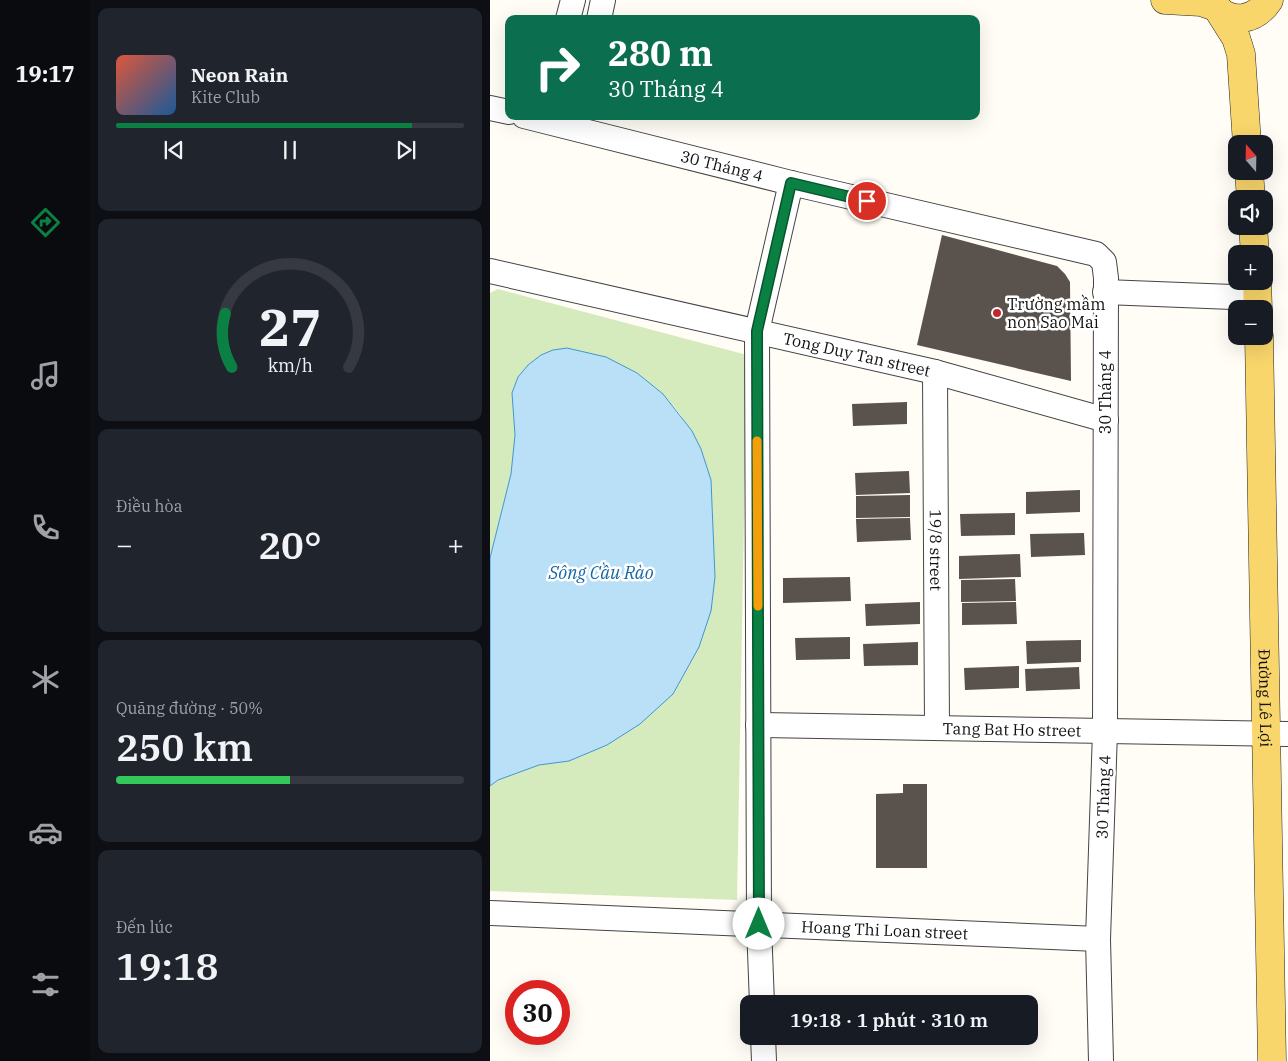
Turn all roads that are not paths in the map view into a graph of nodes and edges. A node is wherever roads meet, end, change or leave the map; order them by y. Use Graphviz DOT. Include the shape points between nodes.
graph roads {
  1 [pos="573,0"];
  2 [pos="604,0"];
  3 [pos="1165,0"];
  4 [pos="1216,6"];
  5 [pos="1269,7"];
  6 [pos="569,15"];
  7 [pos="600,15"];
  8 [pos="1241,54"];
  9 [pos="490,108"];
  10 [pos="505,111"];
  11 [pos="556,120"];
  12 [pos="1246,135"];
  13 [pos="791,183"];
  14 [pos="490,271"];
  15 [pos="1105,292"];
  16 [pos="1258,296"];
  17 [pos="757,331"];
  18 [pos="1259,345"];
  19 [pos="935,372"];
  20 [pos="1106,420"];
  21 [pos="758,725"];
  22 [pos="937,728"];
  23 [pos="1105,731"];
  24 [pos="1277,734"];
  25 [pos="490,913"];
  26 [pos="759,924"];
  27 [pos="1098,939"];
  28 [pos="762,995"];
  29 [pos="763,1045"];
  30 [pos="764,1061"];
  31 [pos="1101,1061"];
  32 [pos="1272,1061"];
  1 -- 6 [label="street"];
  2 -- 7 [label="street"];
  3 -- 4 [label="main road"];
  4 -- 5 [label="main road" via="1228,16 1238,19"];
  4 -- 8 [label="main road" via="1236,38"];
  5 -- 8 [label="main road" via="1244,38"];
  8 -- 12 [label="main road"];
  9 -- 10 [label="street"];
  11 -- 13 [label="street, 30 Tháng 4"];
  13 -- 15 [label="street, 30 Tháng 4" via="1096,254 1104,262"];
  13 -- 17 [label="street"];
  14 -- 17 [label="street, Tong Duy Tan street"];
  15 -- 16 [label="street"];
  15 -- 20 [label="street, 30 Tháng 4"];
  17 -- 19 [label="street, Tong Duy Tan street"];
  17 -- 21 [label="street"];
  18 -- 24 [label="main road, Đường Lê Lợi"];
  19 -- 20 [label="street, Tong Duy Tan street"];
  19 -- 22 [label="street, 19/8 street"];
  20 -- 23 [label="street, 30 Tháng 4"];
  21 -- 22 [label="street, Tang Bat Ho street"];
  21 -- 26 [label="street"];
  22 -- 23 [label="street, Tang Bat Ho street"];
  23 -- 24 [label="street, Tang Bat Ho street"];
  23 -- 27 [label="street, 30 Tháng 4"];
  24 -- 32 [label="main road, Đường Lê Lợi"];
  25 -- 26 [label="street, Hoang Thi Loan street"];
  26 -- 27 [label="street, Hoang Thi Loan street"];
  26 -- 28 [label="street"];
  27 -- 31 [label="street, 30 Tháng 4"];
  29 -- 30 [label="street"];
}
